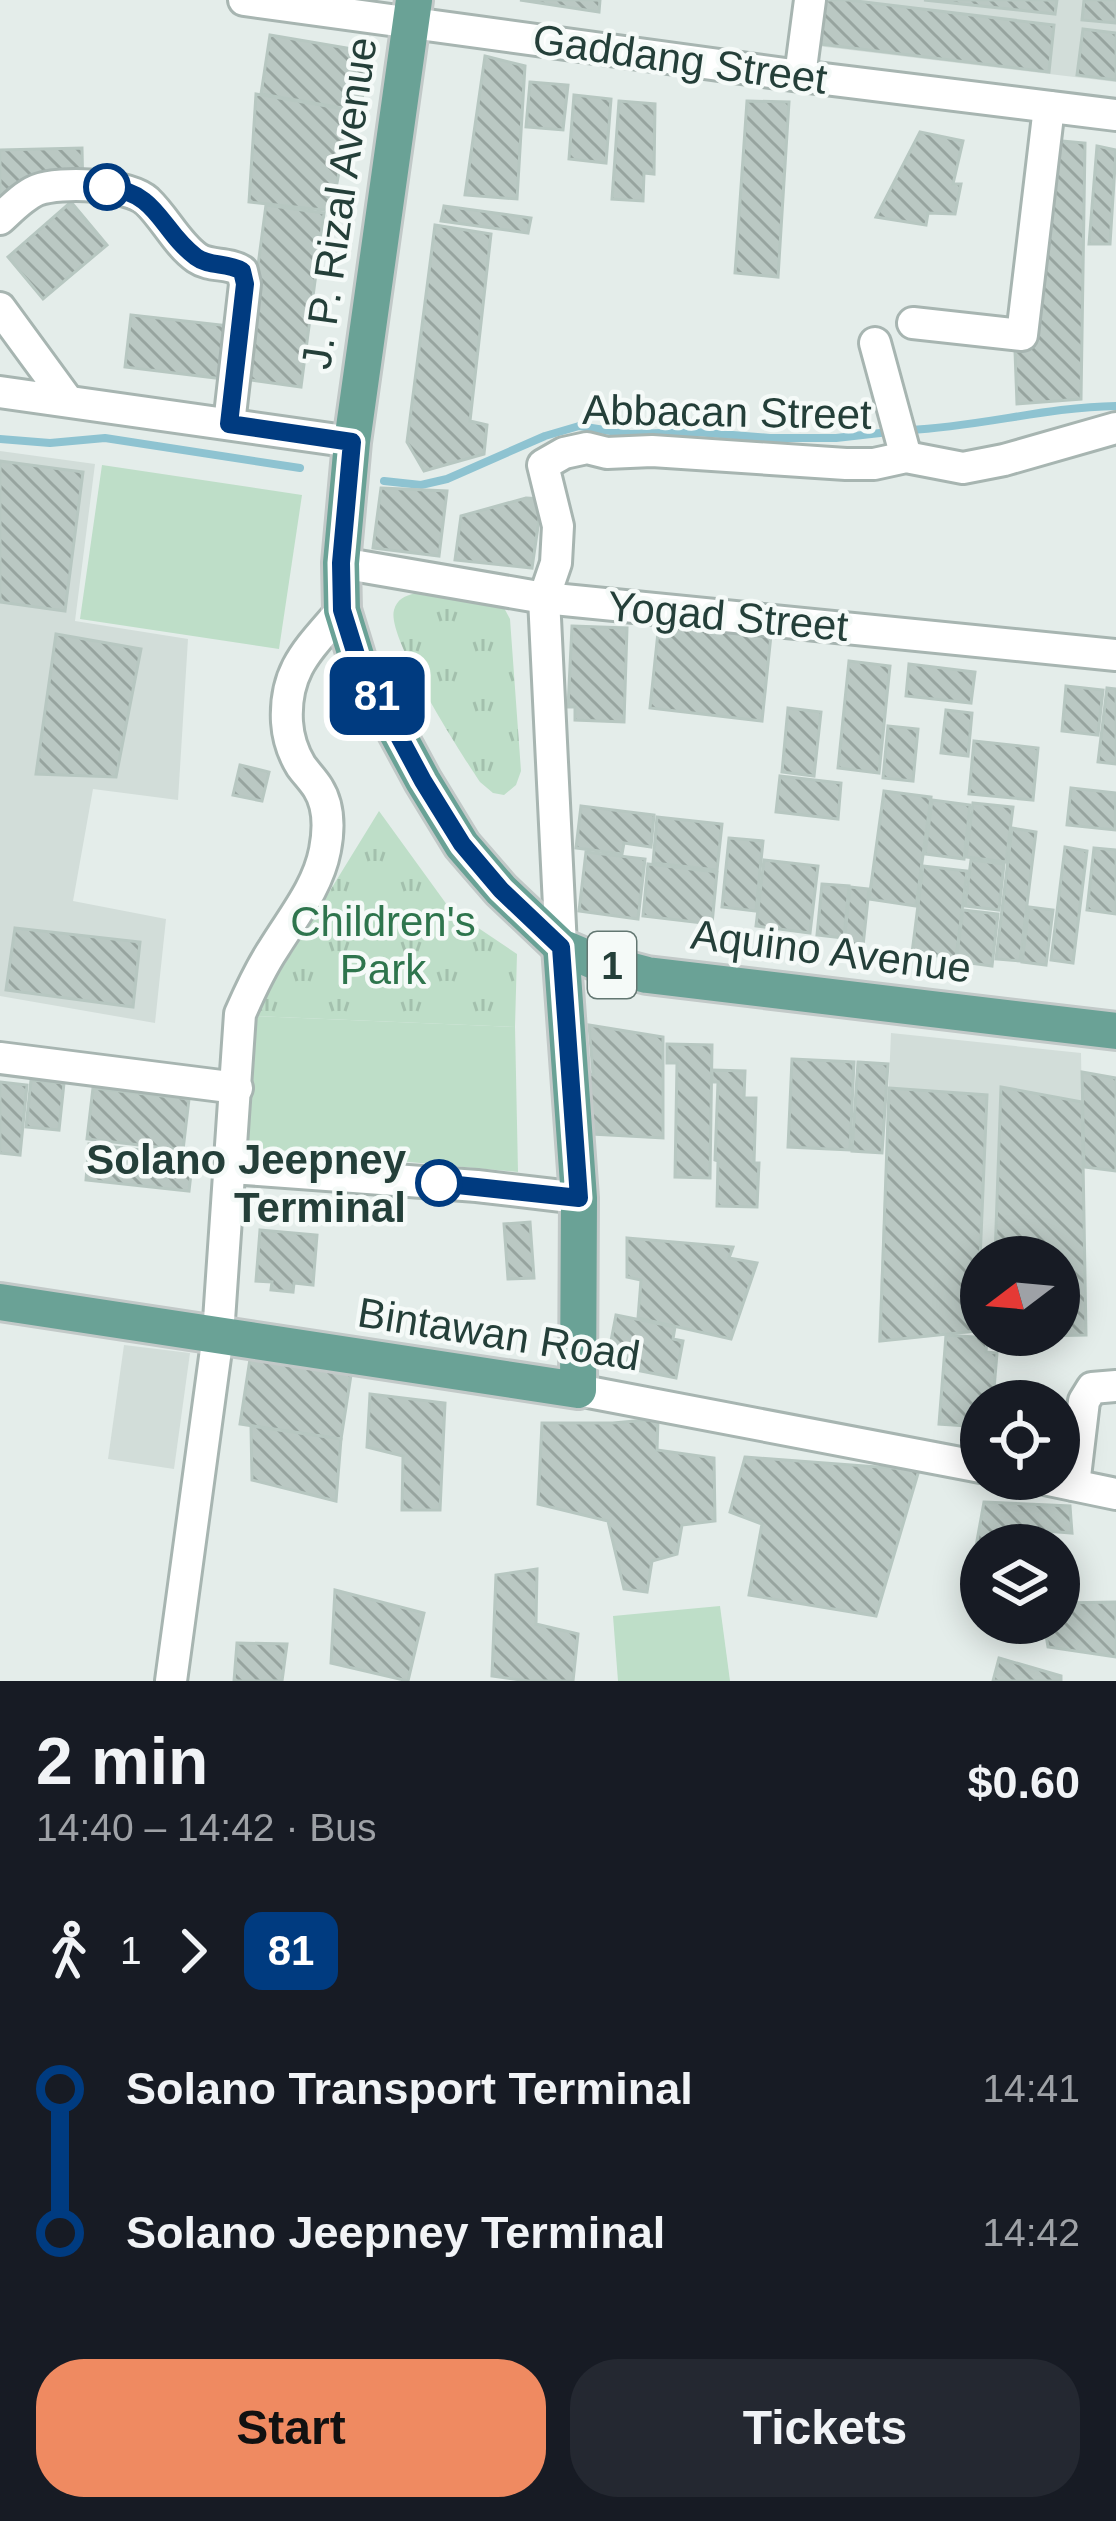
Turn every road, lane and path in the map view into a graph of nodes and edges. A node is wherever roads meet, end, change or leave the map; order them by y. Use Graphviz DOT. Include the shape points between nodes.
graph roads {
  1 [pos="244,0"];
  2 [pos="810,0"];
  3 [pos="412,11"];
  4 [pos="800,76"];
  5 [pos="1049,106"];
  6 [pos="1116,115"];
  7 [pos="0,219"];
  8 [pos="0,308"];
  9 [pos="913,323"];
  10 [pos="875,343"];
  11 [pos="0,392"];
  12 [pos="68,401"];
  13 [pos="229,424"];
  14 [pos="1116,428"];
  15 [pos="352,442"];
  16 [pos="905,453"];
  17 [pos="341,563"];
  18 [pos="544,598"];
  19 [pos="342,610"];
  20 [pos="1116,655"];
  21 [pos="561,947"];
  22 [pos="1116,1031"];
  23 [pos="0,1058"];
  24 [pos="237,1088"];
  25 [pos="231,1168"];
  26 [pos="579,1198"];
  27 [pos="0,1302"];
  28 [pos="218,1335"];
  29 [pos="1116,1386"];
  30 [pos="578,1390"];
  31 [pos="1080,1414"];
  32 [pos="960,1463"];
  33 [pos="1080,1486"];
  34 [pos="1116,1494"];
  35 [pos="171,1681"];
  1 -- 3 [label="street, Gaddang Street"];
  2 -- 4 [label="street"];
  3 -- 4 [label="street, Gaddang Street"];
  3 -- 15 [label="main road, J. P. Rizal Avenue / 1"];
  4 -- 5 [label="street, Gaddang Street"];
  5 -- 6 [label="street, Gaddang Street"];
  5 -- 9 [label="street" via="1022,335"];
  7 -- 13 [label="street" via="50,187 119,188 150,203 198,259 242,271"];
  8 -- 12 [label="street"];
  10 -- 16 [label="street"];
  11 -- 12 [label="street"];
  12 -- 13 [label="street"];
  13 -- 15 [label="street"];
  14 -- 16 [label="street, Abbacan Street" via="963,468"];
  15 -- 17 [label="main road, J. P. Rizal Avenue / 1"];
  16 -- 18 [label="street, Abbacan Street" via="874,464 564,453 543,465 558,526"];
  17 -- 18 [label="street, Yogad Street"];
  17 -- 19 [label="main road, Aquino Avenue / 1"];
  18 -- 20 [label="street, Yogad Street"];
  18 -- 21 [label="street, Abbacan Street"];
  19 -- 21 [label="main road, Aquino Avenue / 1" via="357,658 462,844"];
  19 -- 24 [label="street" via="290,681 288,734 325,803 324,855 240,1014"];
  21 -- 22 [label="main road, Aquino Avenue / 1" via="647,975"];
  21 -- 26 [label="main road, Abbacan Street"];
  23 -- 24 [label="street"];
  24 -- 25 [label="street"];
  25 -- 26 [label="street"];
  25 -- 28 [label="street"];
  26 -- 30 [label="main road, Abbacan Street"];
  27 -- 28 [label="main road, Bintawan Road"];
  28 -- 30 [label="main road, Bintawan Road"];
  28 -- 35 [label="street"];
  29 -- 31 [label="street" via="1092,1388"];
  30 -- 32 [label="street, Bintawan Road"];
  33 -- 34 [label="street"];
}
